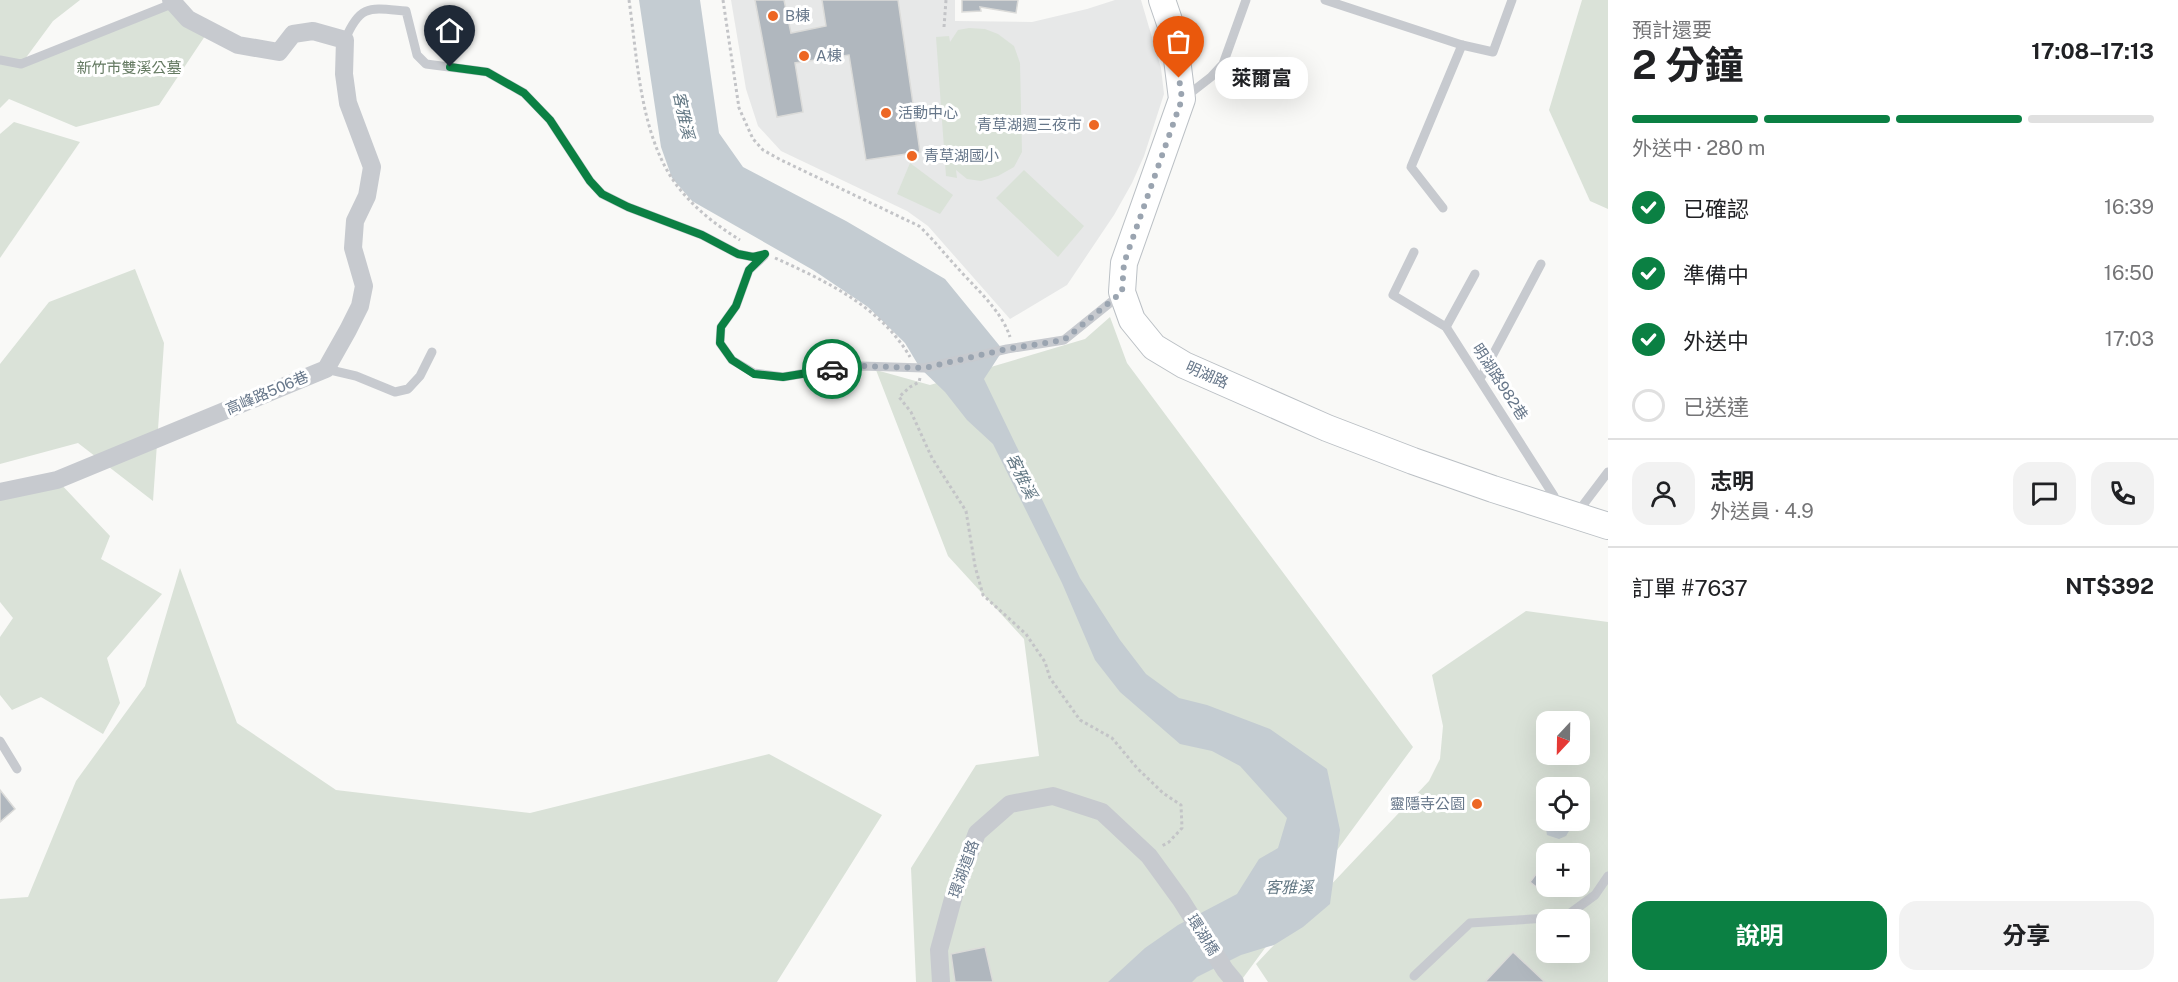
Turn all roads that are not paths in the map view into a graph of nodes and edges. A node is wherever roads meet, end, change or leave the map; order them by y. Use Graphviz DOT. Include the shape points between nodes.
graph roads {
  1 [pos="1162,0"];
  2 [pos="1246,0"];
  3 [pos="1325,0"];
  4 [pos="1512,0"];
  5 [pos="173,2"];
  6 [pos="345,40"];
  7 [pos="1462,45"];
  8 [pos="0,60"];
  9 [pos="1182,99"];
  10 [pos="1443,208"];
  11 [pos="1414,252"];
  12 [pos="1541,264"];
  13 [pos="1475,274"];
  14 [pos="1122,292"];
  15 [pos="1446,327"];
  16 [pos="432,352"];
  17 [pos="326,369"];
  18 [pos="1480,379"];
  19 [pos="1608,472"];
  20 [pos="0,492"];
  21 [pos="1550,507"];
  22 [pos="1575,516"];
  23 [pos="1608,526"];
  24 [pos="0,741"];
  25 [pos="17,769"];
  26 [pos="1608,876"];
  27 [pos="1181,900"];
  28 [pos="1230,976"];
  29 [pos="1414,976"];
  30 [pos="941,982"];
  1 -- 9 [label="street, 明湖路" via="1174,35"];
  2 -- 9 [label="lane" via="1223,64"];
  3 -- 7 [label="lane"];
  4 -- 7 [label="lane" via="1493,52"];
  5 -- 6 [label="street" via="188,19 238,45 279,52 293,34 313,31"];
  5 -- 8 [label="lane" via="21,64"];
  6 -- 14 [label="lane" via="355,19 367,11 379,7 406,11 417,55 426,64 487,72 524,93 550,120 602,194 738,254 765,254 749,270 736,306 721,327 720,343 732,360 754,374 783,377 861,366 919,367 1064,340"];
  6 -- 17 [label="street, 高峰路506巷" via="348,103 372,167 367,196 355,221 352,248 364,286 360,306"];
  7 -- 10 [label="lane" via="1411,167"];
  9 -- 14 [label="street, 明湖路" via="1124,263"];
  11 -- 15 [label="lane, 明湖路982巷" via="1394,295"];
  12 -- 18 [label="lane"];
  13 -- 15 [label="lane"];
  14 -- 21 [label="street, 明湖路" via="1132,320 1154,347 1184,365 1327,428"];
  15 -- 18 [label="lane, 明湖路982巷"];
  16 -- 17 [label="lane" via="408,389 395,392"];
  17 -- 20 [label="street, 高峰路506巷" via="57,480"];
  18 -- 21 [label="lane, 明湖路982巷" via="1554,496"];
  19 -- 22 [label="lane"];
  21 -- 22 [label="street, 明湖路"];
  22 -- 23 [label="street, 明湖路"];
  24 -- 25 [label="lane"];
  26 -- 29 [label="lane" via="1594,895 1565,917 1470,922"];
  27 -- 28 [label="street, 環湖橋"];
  27 -- 30 [label="street, 環湖道路" via="1149,856 1102,812 1053,796 1010,804 977,833 939,950"];
}
